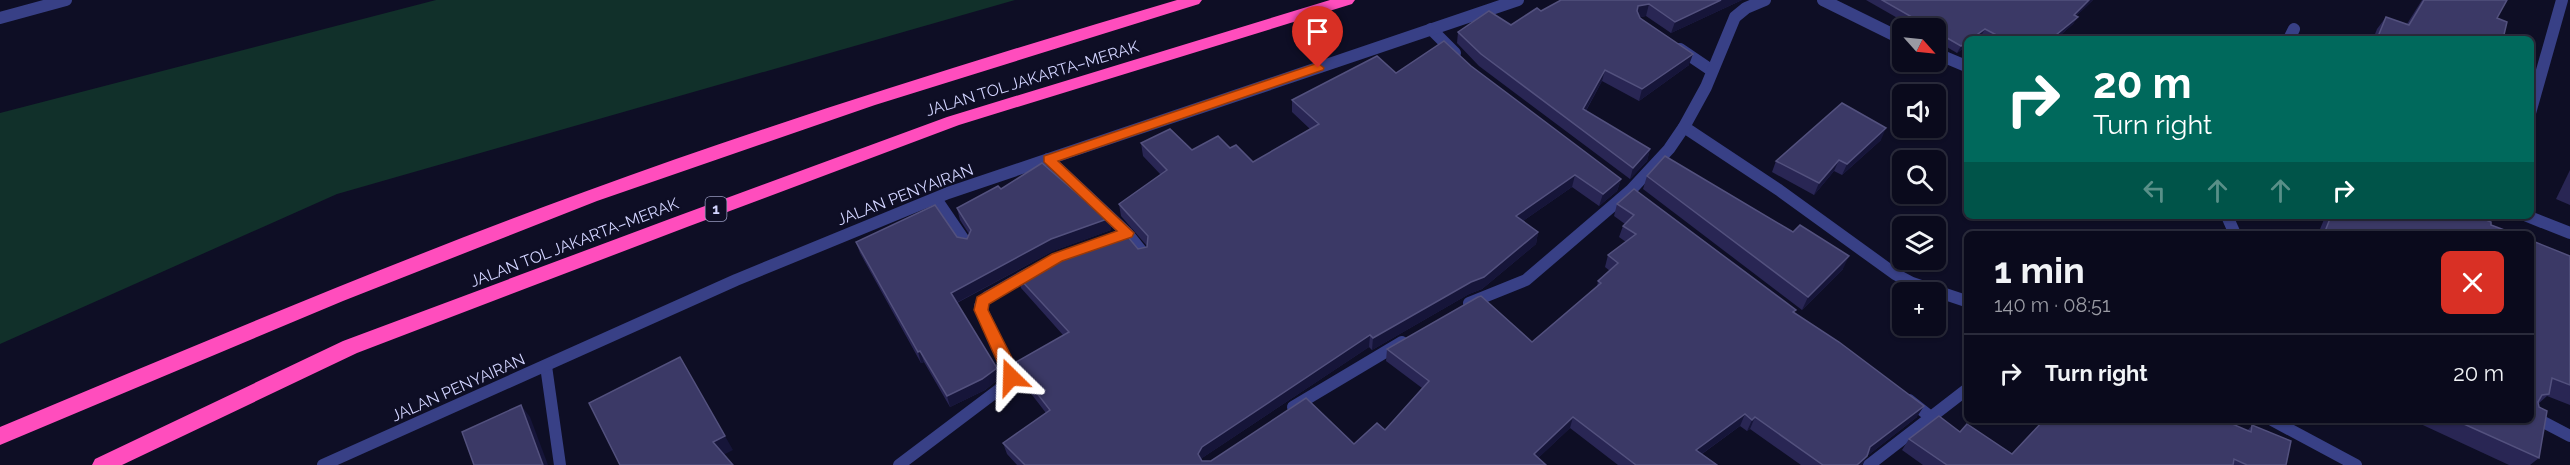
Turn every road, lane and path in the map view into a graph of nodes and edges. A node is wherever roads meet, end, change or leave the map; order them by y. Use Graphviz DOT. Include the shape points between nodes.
graph roads {
  1 [pos="66,0"];
  2 [pos="1194,0"];
  3 [pos="1347,0"];
  4 [pos="1518,0"];
  5 [pos="1765,0"];
  6 [pos="1823,0"];
  7 [pos="2562,0"];
  8 [pos="0,18"];
  9 [pos="1431,29"];
  10 [pos="1892,34"];
  11 [pos="1668,40"];
  12 [pos="1946,58"];
  13 [pos="1467,65"];
  14 [pos="1964,65"];
  15 [pos="1711,70"];
  16 [pos="2534,99"];
  17 [pos="1684,127"];
  18 [pos="1048,159"];
  19 [pos="936,199"];
  20 [pos="2534,219"];
  21 [pos="1127,233"];
  22 [pos="2570,233"];
  23 [pos="966,243"];
  24 [pos="1099,243"];
  25 [pos="1143,253"];
  26 [pos="1047,262"];
  27 [pos="1964,300"];
  28 [pos="1454,312"];
  29 [pos="1414,335"];
  30 [pos="546,366"];
  31 [pos="1894,389"];
  32 [pos="1964,392"];
  33 [pos="1285,413"];
  34 [pos="2534,417"];
  35 [pos="1932,418"];
  36 [pos="2278,423"];
  37 [pos="0,436"];
  38 [pos="2570,436"];
  39 [pos="102,465"];
  40 [pos="323,465"];
  41 [pos="560,465"];
  42 [pos="899,465"];
  43 [pos="1869,465"];
  44 [pos="2356,465"];
  1 -- 8 [label="street"];
  2 -- 37 [label="highway, JALAN TOL JAKARTA–MERAK" via="1064,38 675,166 324,299"];
  3 -- 39 [label="highway, JALAN TOL JAKARTA–MERAK / 1" via="953,122 681,222 350,347"];
  4 -- 9 [label="street, JALAN PENYAIRAN"];
  5 -- 15 [label="street" via="1735,17"];
  6 -- 10 [label="street"];
  7 -- 16 [label="street"];
  9 -- 13 [label="street"];
  9 -- 18 [label="street, JALAN PENYAIRAN"];
  11 -- 15 [label="street"];
  12 -- 14 [label="street"];
  15 -- 17 [label="street"];
  17 -- 27 [label="street" via="1895,273 1912,283"];
  17 -- 28 [label="street" via="1631,190 1526,280"];
  18 -- 19 [label="street, JALAN PENYAIRAN"];
  18 -- 21 [label="street"];
  19 -- 23 [label="street"];
  19 -- 30 [label="street, JALAN PENYAIRAN" via="736,280"];
  20 -- 22 [label="street"];
  21 -- 24 [label="street"];
  21 -- 25 [label="street"];
  26 -- 42 [label="street" via="987,297 980,306 1011,377"];
  29 -- 33 [label="street"];
  30 -- 40 [label="street, JALAN PENYAIRAN"];
  30 -- 41 [label="street"];
  31 -- 35 [label="street"];
  32 -- 35 [label="street"];
  34 -- 38 [label="street"];
  35 -- 43 [label="street"];
  36 -- 44 [label="street"];
}
